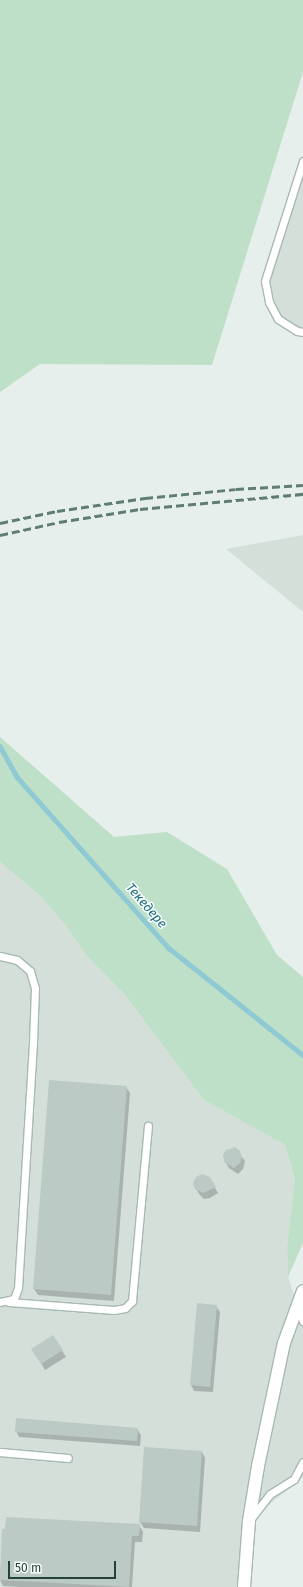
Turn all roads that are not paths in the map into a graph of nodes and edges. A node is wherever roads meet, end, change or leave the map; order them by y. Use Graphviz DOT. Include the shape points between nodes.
graph roads {
  1 [pos="303,161"];
  2 [pos="303,332"];
  3 [pos="0,956"];
  4 [pos="148,1126"];
  5 [pos="303,1291"];
  6 [pos="3,1302"];
  7 [pos="297,1304"];
  8 [pos="303,1321"];
  9 [pos="0,1452"];
  10 [pos="68,1458"];
  11 [pos="303,1462"];
  12 [pos="249,1520"];
  13 [pos="244,1587"];
  1 -- 2 [label="lane" via="265,282 269,302 278,319"];
  3 -- 6 [label="lane" via="17,960 30,971 35,988 34,1043 18,1288 14,1299"];
  4 -- 6 [label="lane" via="132,1301 125,1308 114,1310"];
  5 -- 7 [label="street"];
  7 -- 8 [label="lane"];
  7 -- 12 [label="street" via="284,1343"];
  9 -- 10 [label="lane"];
  11 -- 12 [label="lane" via="294,1479 270,1494"];
  12 -- 13 [label="street"];
}
